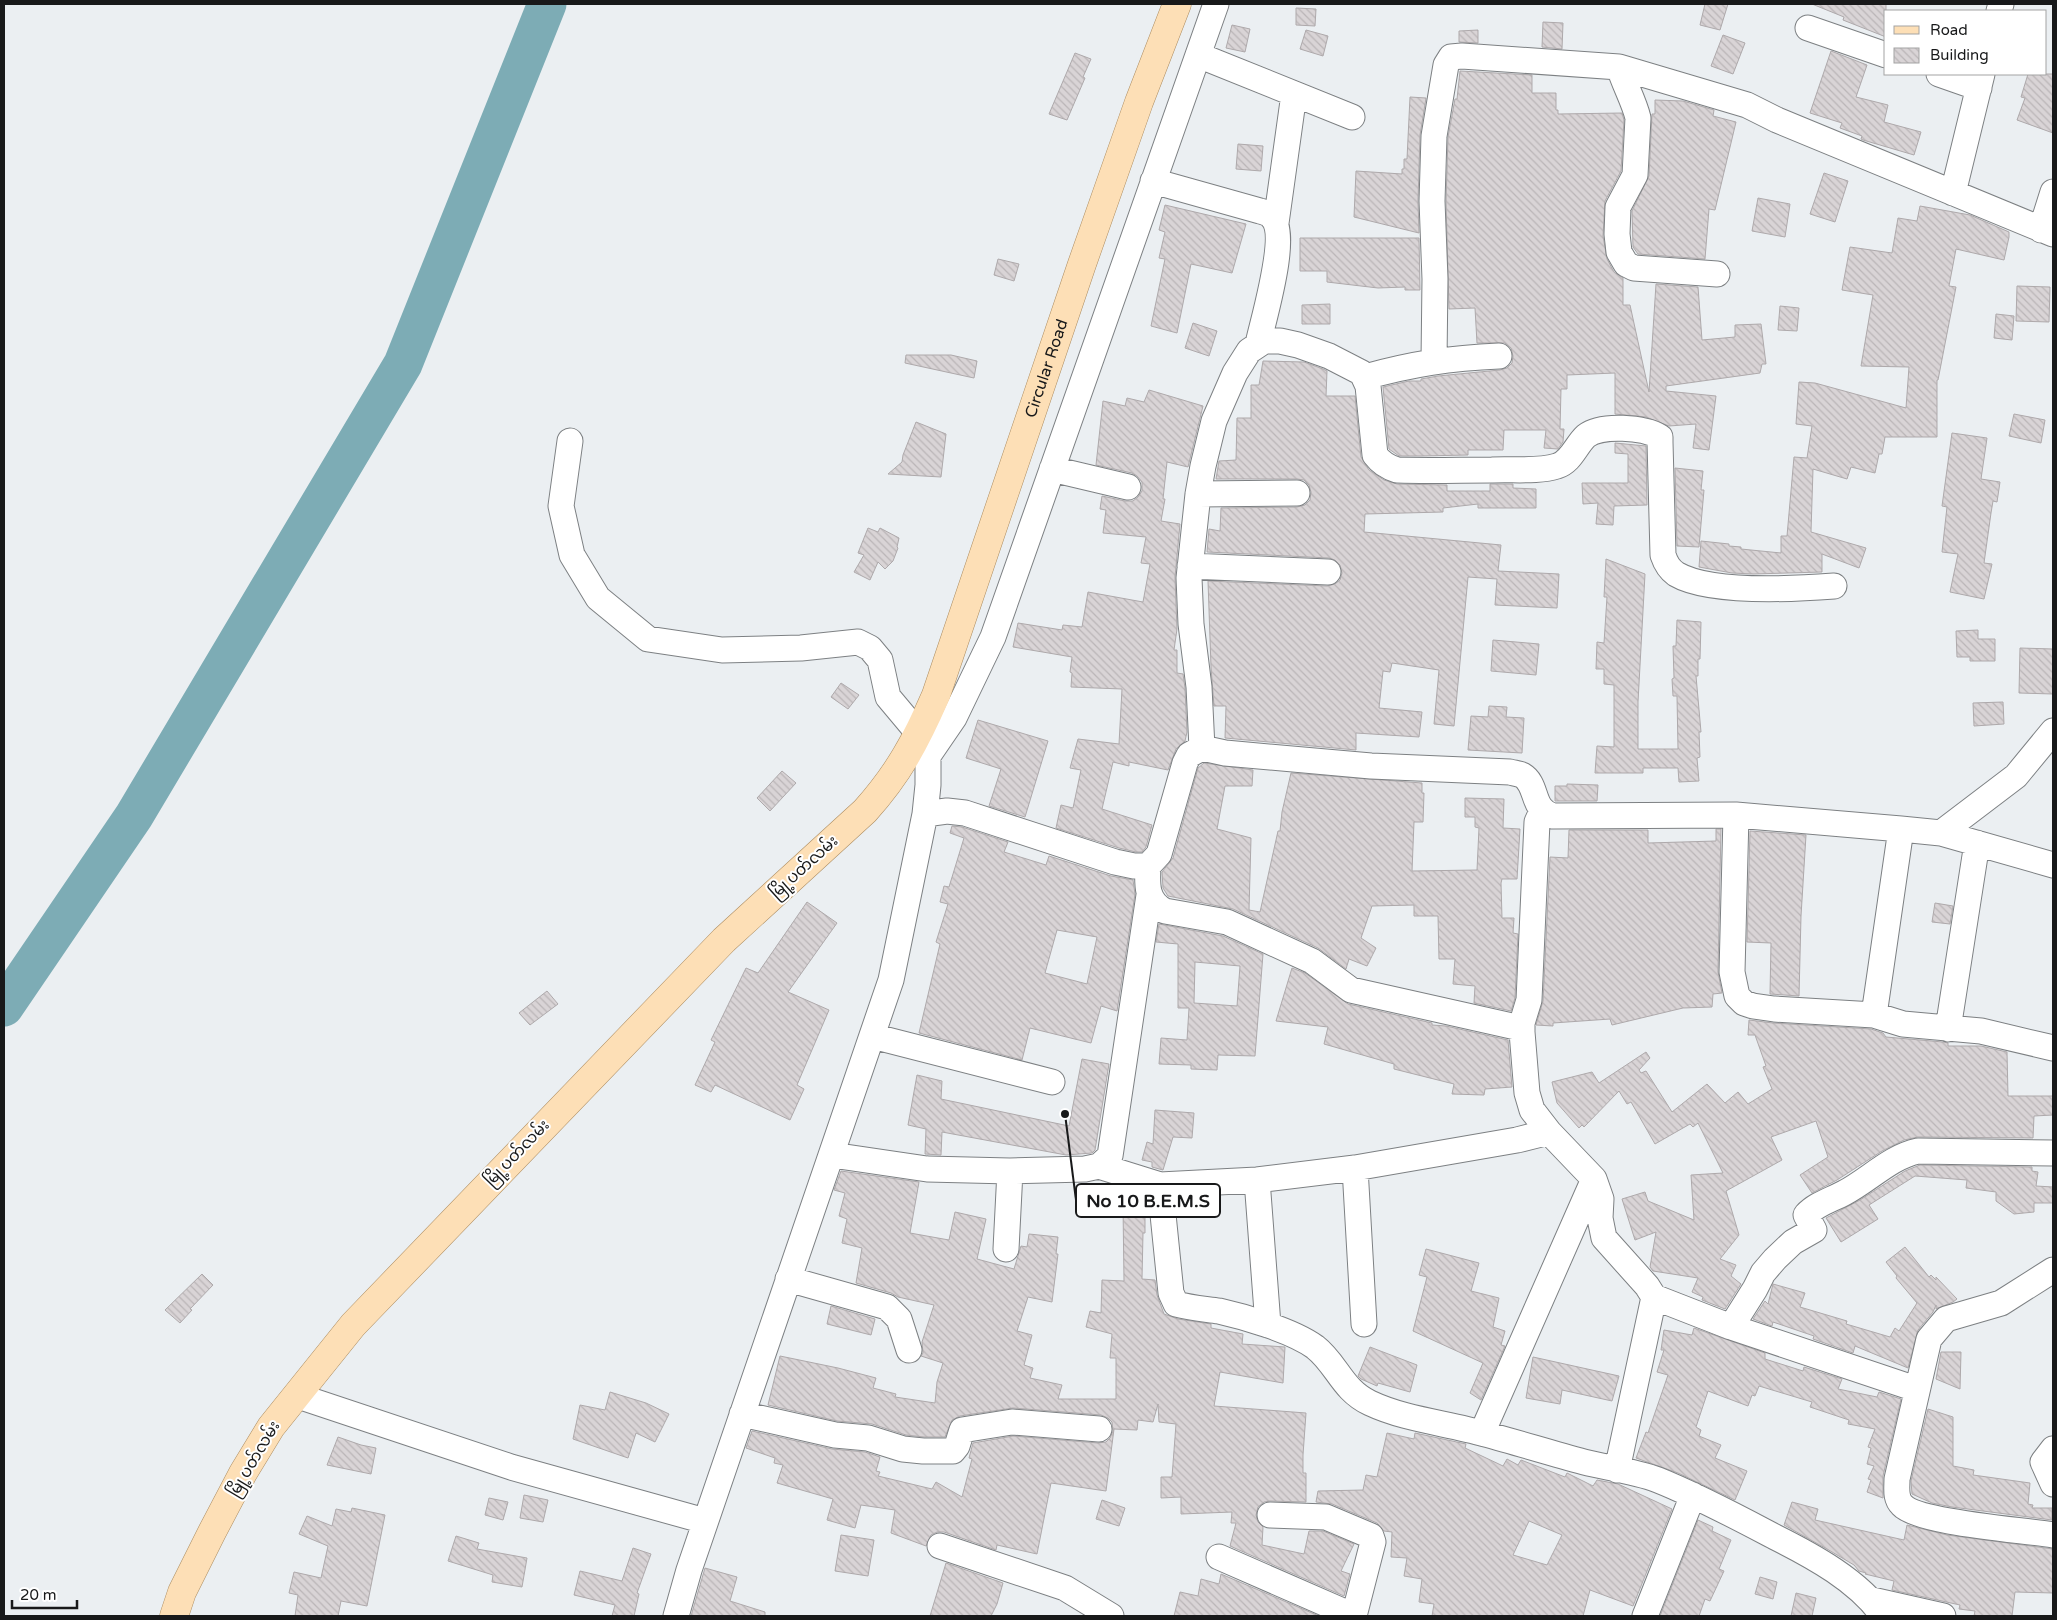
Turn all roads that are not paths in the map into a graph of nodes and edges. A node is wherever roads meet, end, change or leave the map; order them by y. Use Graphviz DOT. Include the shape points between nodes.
graph roads {
  1 [pos="1177,4"];
  2 [pos="1216,4"];
  3 [pos="1808,28"];
  4 [pos="1884,54"];
  5 [pos="1198,55"];
  6 [pos="1619,67"];
  7 [pos="1945,75"];
  8 [pos="1981,81"];
  9 [pos="1294,94"];
  10 [pos="1352,117"];
  11 [pos="1153,181"];
  12 [pos="1953,192"];
  13 [pos="2053,192"];
  14 [pos="1276,223"];
  15 [pos="2047,232"];
  16 [pos="1716,274"];
  17 [pos="1258,344"];
  18 [pos="1499,356"];
  19 [pos="1434,361"];
  20 [pos="1365,377"];
  21 [pos="570,441"];
  22 [pos="1052,469"];
  23 [pos="1128,487"];
  24 [pos="1296,493"];
  25 [pos="1198,494"];
  26 [pos="1190,566"];
  27 [pos="1328,572"];
  28 [pos="1834,586"];
  29 [pos="2053,731"];
  30 [pos="923,745"];
  31 [pos="1202,748"];
  32 [pos="1542,811"];
  33 [pos="925,814"];
  34 [pos="1736,815"];
  35 [pos="1901,829"];
  36 [pos="1941,833"];
  37 [pos="1977,844"];
  38 [pos="2053,865"];
  39 [pos="1148,866"];
  40 [pos="1149,895"];
  41 [pos="1874,1015"];
  42 [pos="1948,1029"];
  43 [pos="1522,1032"];
  44 [pos="872,1036"];
  45 [pos="2053,1048"];
  46 [pos="1052,1082"];
  47 [pos="1549,1132"];
  48 [pos="2053,1153"];
  49 [pos="832,1156"];
  50 [pos="1099,1166"];
  51 [pos="1355,1168"];
  52 [pos="1010,1171"];
  53 [pos="1594,1179"];
  54 [pos="1256,1180"];
  55 [pos="1160,1184"];
  56 [pos="1006,1249"];
  57 [pos="2053,1270"];
  58 [pos="788,1279"];
  59 [pos="1654,1298"];
  60 [pos="1364,1324"];
  61 [pos="1268,1325"];
  62 [pos="1731,1326"];
  63 [pos="909,1350"];
  64 [pos="1916,1389"];
  65 [pos="298,1396"];
  66 [pos="742,1414"];
  67 [pos="1099,1429"];
  68 [pos="1482,1433"];
  69 [pos="2053,1449"];
  70 [pos="1617,1470"];
  71 [pos="2053,1484"];
  72 [pos="1694,1495"];
  73 [pos="1270,1515"];
  74 [pos="705,1521"];
  75 [pos="2053,1535"];
  76 [pos="940,1546"];
  77 [pos="1219,1557"];
  78 [pos="1877,1608"];
  79 [pos="174,1616"];
  80 [pos="676,1616"];
  81 [pos="1111,1616"];
  82 [pos="1354,1616"];
  83 [pos="1645,1616"];
  84 [pos="1943,1616"];
  1 -- 30 [label="main road, Circular Road" via="1092,237 954,637"];
  2 -- 5 [label="street"];
  3 -- 4 [label="street"];
  5 -- 9 [label="street"];
  5 -- 11 [label="street"];
  6 -- 12 [label="street" via="1747,105"];
  6 -- 16 [label="street" via="1638,118 1635,175 1618,207 1619,252 1626,264 1634,268"];
  6 -- 19 [label="street" via="1451,57 1446,65 1434,136"];
  7 -- 8 [label="street"];
  8 -- 12 [label="street"];
  9 -- 10 [label="street"];
  9 -- 14 [label="street"];
  11 -- 14 [label="street" via="1267,213"];
  11 -- 22 [label="street"];
  12 -- 15 [label="street"];
  13 -- 15 [label="street"];
  14 -- 17 [label="street" via="1276,267"];
  17 -- 20 [label="street" via="1280,341 1298,345 1358,369"];
  17 -- 25 [label="street" via="1249,351 1235,373 1214,421"];
  18 -- 19 [label="street"];
  19 -- 20 [label="street"];
  20 -- 28 [label="street" via="1375,455 1387,467 1405,470 1554,467 1570,457 1584,438 1596,431 1628,429 1648,432 1660,437 1663,555 1665,563 1675,573 1698,582 1742,587 1795,589"];
  21 -- 30 [label="street" via="561,506 572,555 598,598 648,639 722,650 801,648 858,642 870,648 880,660 888,697"];
  22 -- 23 [label="street"];
  22 -- 30 [label="street" via="993,637 954,718"];
  24 -- 25 [label="street"];
  25 -- 26 [label="street"];
  26 -- 27 [label="street"];
  26 -- 31 [label="street" via="1191,624"];
  29 -- 36 [label="street" via="2016,776"];
  30 -- 33 [label="street" via="928,785"];
  30 -- 65 [label="main road, မြို့ပတ်လမ်း" via="865,811 724,940 588,1078 353,1325"];
  31 -- 32 [label="street" via="1225,753 1371,766 1510,772 1522,775 1528,781"];
  31 -- 39 [label="street" via="1189,755 1185,763 1159,854"];
  32 -- 34 [label="street" via="1553,816"];
  32 -- 43 [label="street" via="1537,822 1528,1000"];
  33 -- 39 [label="street" via="965,813 1115,862"];
  33 -- 44 [label="street" via="891,980"];
  34 -- 35 [label="street"];
  34 -- 41 [label="street" via="1732,972 1737,996 1744,1003 1774,1009"];
  35 -- 36 [label="street"];
  35 -- 41 [label="street"];
  36 -- 37 [label="street"];
  37 -- 38 [label="street"];
  37 -- 42 [label="street"];
  39 -- 40 [label="street" via="1146,886"];
  40 -- 43 [label="street" via="1158,908 1165,911 1227,922 1302,956 1351,990 1516,1027"];
  40 -- 50 [label="street" via="1110,1156"];
  41 -- 42 [label="street" via="1904,1024"];
  42 -- 45 [label="street" via="1981,1031"];
  43 -- 47 [label="street" via="1528,1101"];
  44 -- 46 [label="street"];
  44 -- 49 [label="street"];
  47 -- 51 [label="street"];
  47 -- 53 [label="street"];
  48 -- 62 [label="street" via="1918,1152 1895,1160 1844,1193 1810,1210 1806,1215 1814,1230 1793,1242 1775,1259"];
  49 -- 52 [label="street" via="927,1169"];
  49 -- 58 [label="street"];
  50 -- 52 [label="street"];
  50 -- 55 [label="street"];
  51 -- 54 [label="street"];
  51 -- 60 [label="street"];
  52 -- 56 [label="street"];
  53 -- 59 [label="street" via="1601,1199 1604,1238"];
  53 -- 68 [label="street"];
  54 -- 55 [label="street"];
  54 -- 61 [label="street"];
  55 -- 61 [label="street" via="1170,1293 1176,1304"];
  57 -- 64 [label="street" via="2001,1303 1946,1318 1929,1339"];
  58 -- 63 [label="street" via="887,1307 898,1319"];
  58 -- 66 [label="street"];
  59 -- 62 [label="street"];
  59 -- 70 [label="street"];
  61 -- 68 [label="street" via="1316,1348 1351,1390 1371,1404"];
  62 -- 64 [label="street"];
  64 -- 75 [label="street" via="1897,1480 1896,1494 1901,1504 1908,1510 1955,1522"];
  65 -- 74 [label="street" via="511,1467"];
  65 -- 79 [label="main road, မြို့ပတ်လမ်း" via="271,1427 243,1473 182,1592"];
  66 -- 67 [label="street" via="923,1452 953,1451 962,1430 978,1426 1012,1422"];
  66 -- 74 [label="street"];
  68 -- 70 [label="street"];
  69 -- 71 [label="street" via="2043,1462"];
  70 -- 72 [label="street" via="1656,1480"];
  72 -- 78 [label="street" via="1820,1562"];
  72 -- 83 [label="street"];
  73 -- 82 [label="street" via="1326,1517 1371,1536 1373,1542"];
  74 -- 80 [label="street"];
  76 -- 81 [label="street" via="1064,1588"];
  77 -- 82 [label="street"];
  78 -- 84 [label="street"];
}
